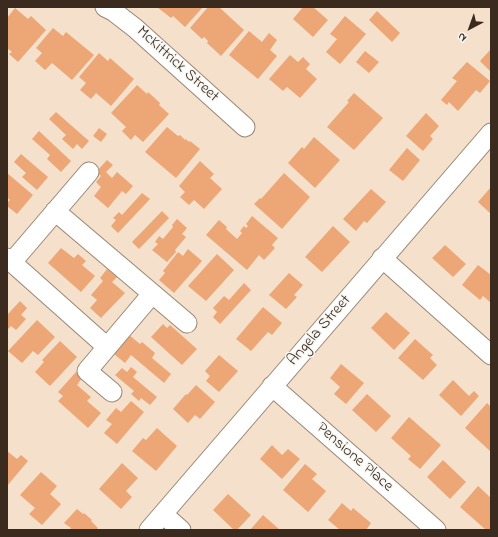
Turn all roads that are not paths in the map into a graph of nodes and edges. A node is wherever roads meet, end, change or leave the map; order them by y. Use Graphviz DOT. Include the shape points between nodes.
graph roads {
  1 [pos="105,7"];
  2 [pos="246,127"];
  3 [pos="491,132"];
  4 [pos="89,172"];
  5 [pos="55,211"];
  6 [pos="382,258"];
  7 [pos="9,260"];
  8 [pos="152,294"];
  9 [pos="187,323"];
  10 [pos="107,348"];
  11 [pos="491,355"];
  12 [pos="272,386"];
  13 [pos="112,392"];
  14 [pos="163,514"];
  15 [pos="149,530"];
  16 [pos="181,530"];
  17 [pos="436,530"];
  1 -- 2 [label="street, McKittrick Street" via="135,28"];
  3 -- 6 [label="street, Angela Street"];
  4 -- 5 [label="street"];
  5 -- 7 [label="street"];
  5 -- 8 [label="street"];
  6 -- 11 [label="street"];
  6 -- 12 [label="street, Angela Street"];
  7 -- 10 [label="street"];
  8 -- 9 [label="street"];
  8 -- 10 [label="street"];
  10 -- 13 [label="street" via="87,371"];
  12 -- 14 [label="street, Angela Street"];
  12 -- 17 [label="street, Pensione Place"];
  14 -- 15 [label="street, Angela Street"];
  14 -- 16 [label="street"];
}
